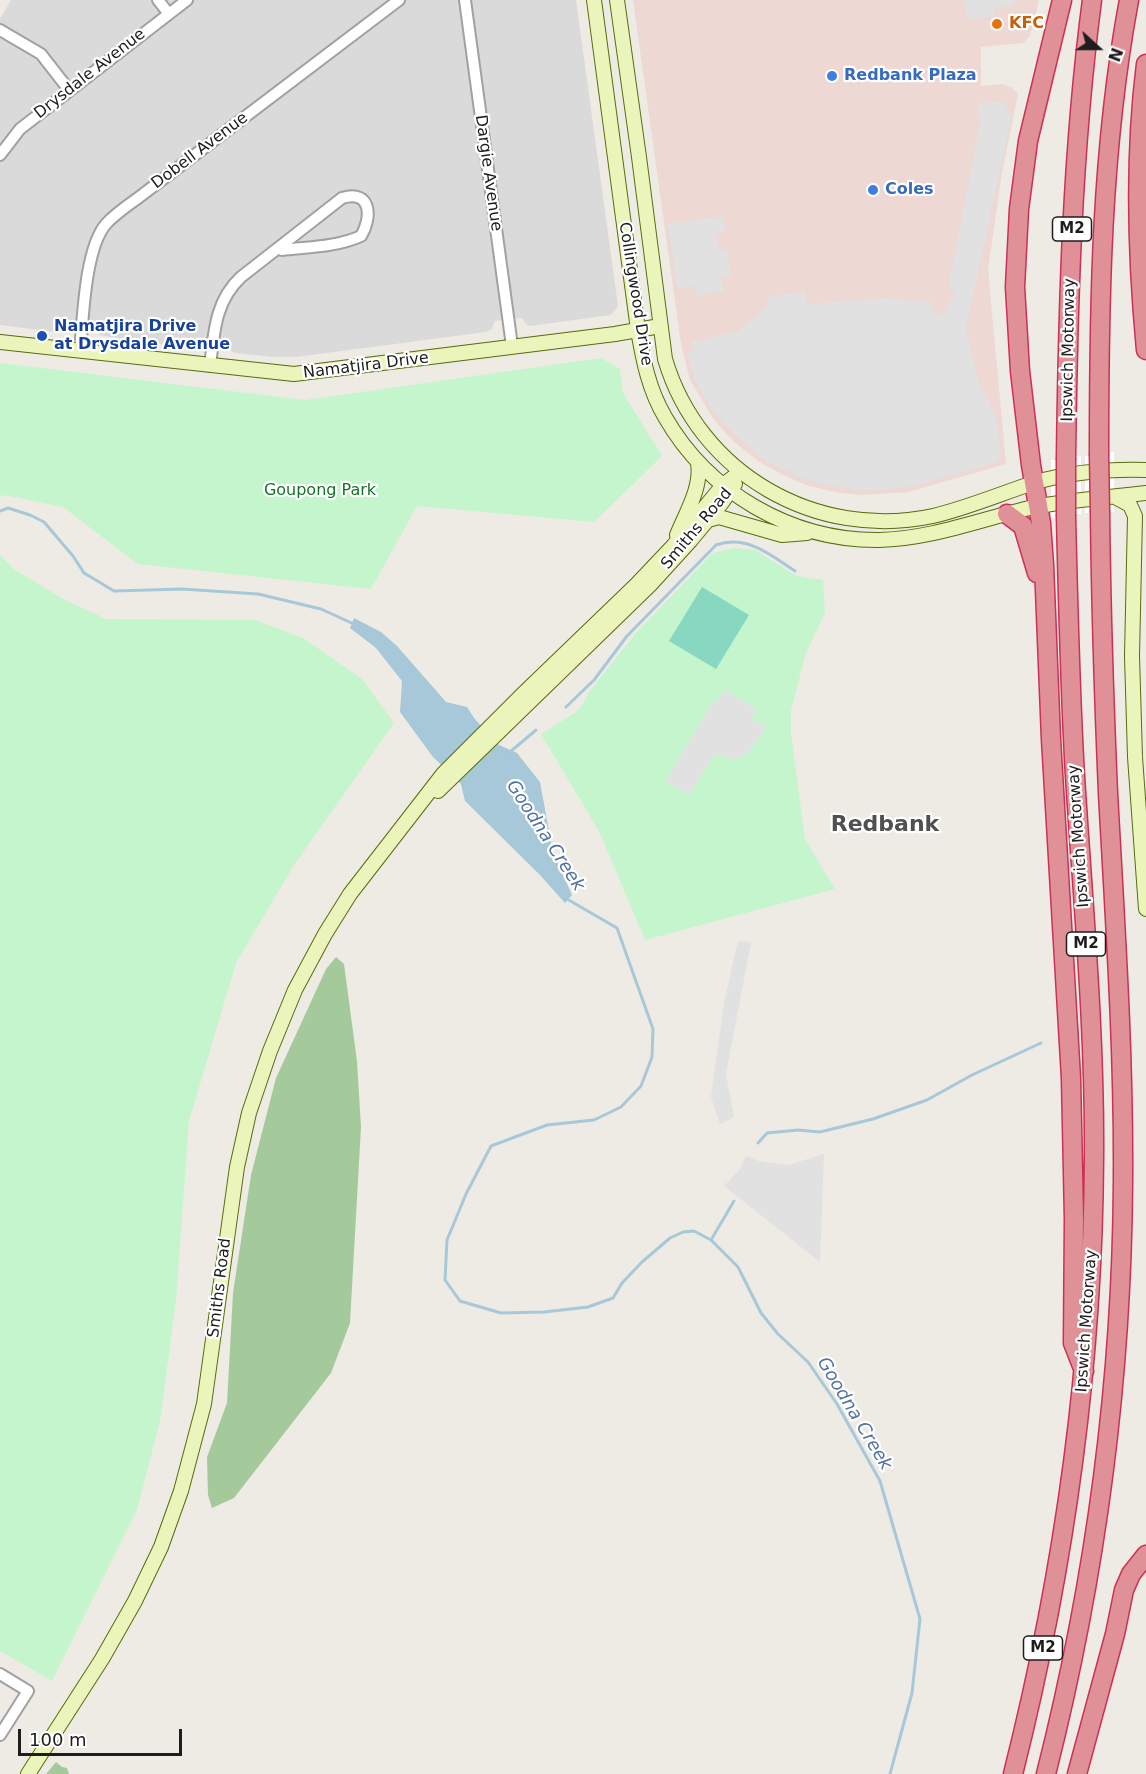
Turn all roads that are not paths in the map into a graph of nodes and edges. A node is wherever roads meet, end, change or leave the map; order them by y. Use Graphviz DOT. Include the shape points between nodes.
graph roads {
  1 [pos="158,0"];
  2 [pos="187,0"];
  3 [pos="399,0"];
  4 [pos="465,0"];
  5 [pos="594,0"];
  6 [pos="617,0"];
  7 [pos="1062,0"];
  8 [pos="1092,0"];
  9 [pos="1129,0"];
  10 [pos="169,14"];
  11 [pos="0,30"];
  12 [pos="1146,64"];
  13 [pos="69,90"];
  14 [pos="0,155"];
  15 [pos="278,249"];
  16 [pos="660,326"];
  17 [pos="638,330"];
  18 [pos="0,342"];
  19 [pos="512,346"];
  20 [pos="1146,350"];
  21 [pos="80,351"];
  22 [pos="210,366"];
  23 [pos="698,463"];
  24 [pos="1146,470"];
  25 [pos="740,472"];
  26 [pos="1035,483"];
  27 [pos="727,488"];
  28 [pos="1146,493"];
  29 [pos="1115,497"];
  30 [pos="1039,507"];
  31 [pos="1007,514"];
  32 [pos="708,520"];
  33 [pos="816,532"];
  34 [pos="673,546"];
  35 [pos="1045,588"];
  36 [pos="496,728"];
  37 [pos="1146,909"];
  38 [pos="1084,1371"];
  39 [pos="1146,1555"];
  40 [pos="1146,1571"];
  41 [pos="1115,1634"];
  42 [pos="0,1674"];
  43 [pos="0,1735"];
  44 [pos="28,1774"];
  45 [pos="1013,1774"];
  46 [pos="1046,1774"];
  47 [pos="1077,1774"];
  1 -- 10 [label="street"];
  2 -- 10 [label="street, Drysdale Avenue"];
  3 -- 21 [label="street, Dobell Avenue" via="105,225 91,260"];
  4 -- 19 [label="street, Dargie Avenue"];
  5 -- 17 [label="street, Collingwood Drive"];
  6 -- 16 [label="street, Collingwood Drive"];
  7 -- 26 [label="highway" via="1028,141 1018,209 1015,287 1020,371"];
  8 -- 38 [label="highway, Ipswich Motorway / M2, bridge" via="1074,183 1066,458 1071,694 1094,1108 1092,1258"];
  9 -- 46 [label="highway, Ipswich Motorway / M2, bridge" via="1116,76 1105,195 1099,454 1104,705 1122,1089 1122,1230 1103,1474 1081,1616"];
  10 -- 13 [label="street, Drysdale Avenue"];
  11 -- 13 [label="street" via="42,54"];
  12 -- 20 [label="highway" via="1138,196"];
  13 -- 14 [label="street, Drysdale Avenue" via="20,129"];
  15 -- 15 [label="street" via="342,198 350,195 364,200 368,219 361,236"];
  15 -- 22 [label="street" via="241,277 226,294 215,323"];
  16 -- 17 [label="street, Namatjira Drive"];
  16 -- 25 [label="street, Collingwood Drive" via="665,359 681,401 702,434"];
  17 -- 19 [label="street, Namatjira Drive"];
  17 -- 23 [label="street, Collingwood Drive" via="654,395 664,416"];
  18 -- 21 [label="street, Namatjira Drive"];
  19 -- 22 [label="street, Namatjira Drive" via="311,374"];
  21 -- 22 [label="street, Namatjira Drive"];
  23 -- 27 [label="street, Collingwood Drive"];
  23 -- 34 [label="street" via="697,486"];
  24 -- 26 [label="street, Collingwood Drive" via="1096,471"];
  25 -- 26 [label="street, Collingwood Drive" via="801,506 839,516 878,520 934,515"];
  25 -- 27 [label="street, Smiths Road"];
  26 -- 30 [label="highway"];
  27 -- 32 [label="street, Smiths Road"];
  27 -- 33 [label="street, Collingwood Drive" via="762,511"];
  27 -- 34 [label="street, Smiths Road"];
  28 -- 29 [label="street, Collingwood Drive"];
  29 -- 30 [label="street, Collingwood Drive"];
  29 -- 37 [label="street" via="1130,505 1135,516 1133,679"];
  30 -- 31 [label="street, Collingwood Drive"];
  30 -- 35 [label="highway"];
  31 -- 33 [label="street, Collingwood Drive" via="912,537 863,539"];
  31 -- 35 [label="highway" via="1023,526"];
  32 -- 33 [label="street" via="719,517 782,535"];
  32 -- 36 [label="street, Smiths Road" via="650,585"];
  34 -- 36 [label="street, Smiths Road"];
  35 -- 38 [label="highway" via="1071,1078 1073,1343"];
  36 -- 44 [label="street, Smiths Road" via="386,845 356,886 295,990 249,1113 237,1167 204,1404 181,1491 135,1601"];
  38 -- 45 [label="highway, Ipswich Motorway / M2" via="1057,1573"];
  39 -- 41 [label="highway" via="1127,1582"];
  40 -- 41 [label="highway" via="1130,1595"];
  41 -- 47 [label="highway"];
  42 -- 43 [label="street" via="28,1691"];
}
